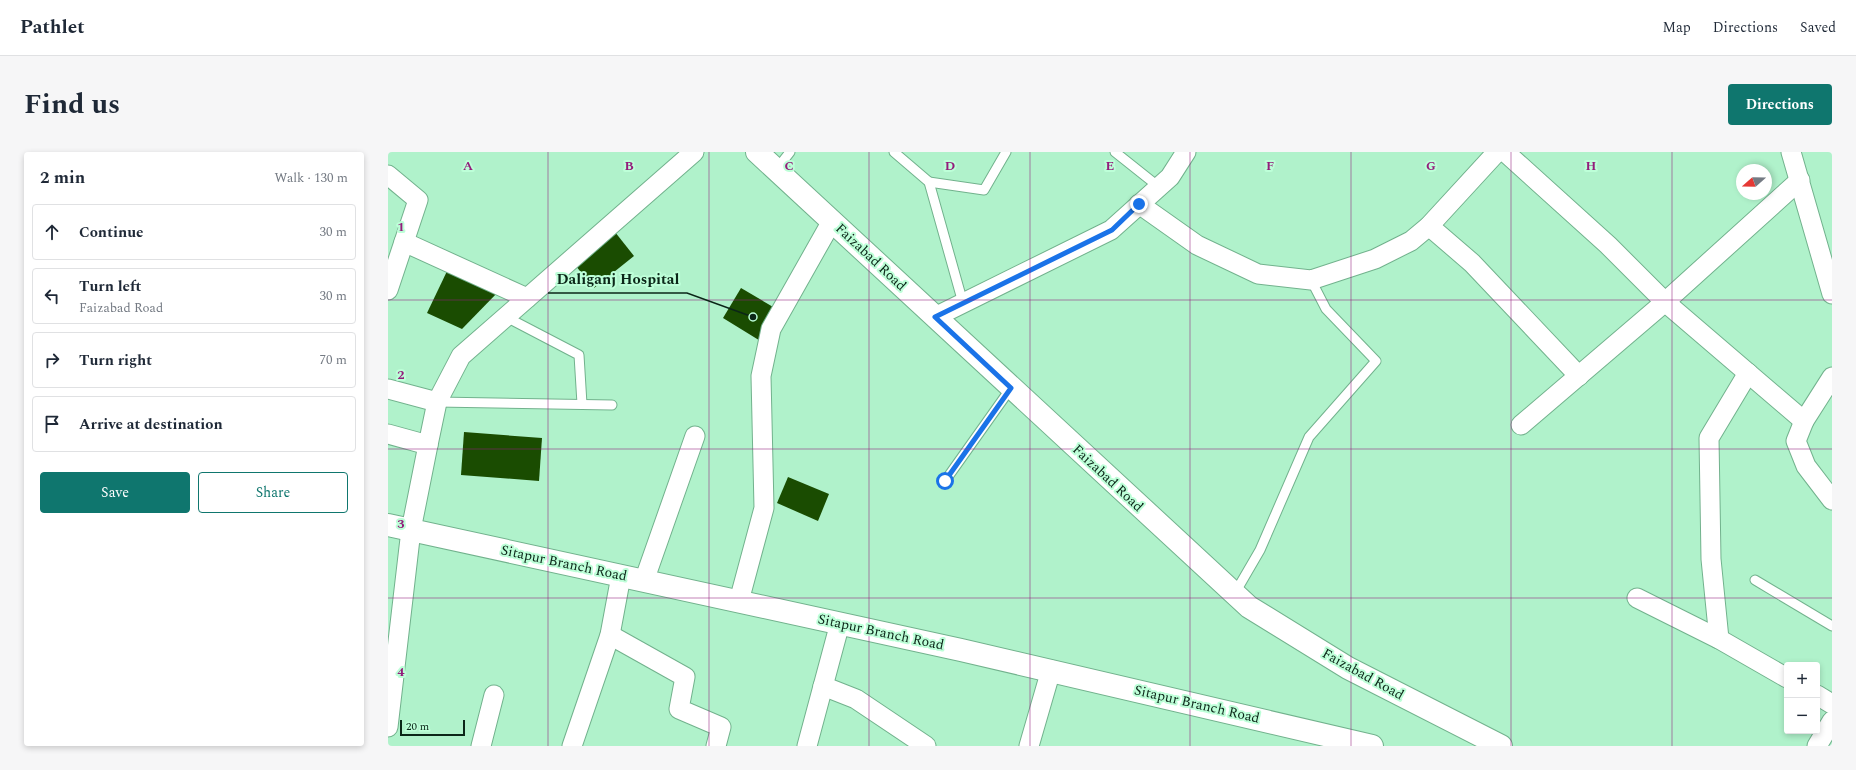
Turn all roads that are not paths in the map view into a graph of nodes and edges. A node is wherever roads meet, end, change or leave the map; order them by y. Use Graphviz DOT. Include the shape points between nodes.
graph roads {
  1 [pos="694,152"];
  2 [pos="757,152"];
  3 [pos="790,152"];
  4 [pos="894,152"];
  5 [pos="1006,152"];
  6 [pos="1115,152"];
  7 [pos="1186,152"];
  8 [pos="1497,152"];
  9 [pos="1505,152"];
  10 [pos="1792,152"];
  11 [pos="776,170"];
  12 [pos="388,175"];
  13 [pos="1800,180"];
  14 [pos="928,182"];
  15 [pos="1159,187"];
  16 [pos="1139,204"];
  17 [pos="832,221"];
  18 [pos="1429,226"];
  19 [pos="404,242"];
  20 [pos="1311,280"];
  21 [pos="388,290"];
  22 [pos="1832,294"];
  23 [pos="526,298"];
  24 [pos="1665,302"];
  25 [pos="963,303"];
  26 [pos="506,317"];
  27 [pos="935,317"];
  28 [pos="1748,373"];
  29 [pos="1579,376"];
  30 [pos="1832,377"];
  31 [pos="1011,388"];
  32 [pos="388,389"];
  33 [pos="437,402"];
  34 [pos="582,404"];
  35 [pos="612,405"];
  36 [pos="1804,421"];
  37 [pos="1521,425"];
  38 [pos="388,434"];
  39 [pos="695,436"];
  40 [pos="428,445"];
  41 [pos="945,481"];
  42 [pos="1832,500"];
  43 [pos="388,525"];
  44 [pos="412,530"];
  45 [pos="621,576"];
  46 [pos="1755,580"];
  47 [pos="644,581"];
  48 [pos="1234,594"];
  49 [pos="1637,598"];
  50 [pos="739,601"];
  51 [pos="840,623"];
  52 [pos="1832,626"];
  53 [pos="610,635"];
  54 [pos="1719,639"];
  55 [pos="1050,670"];
  56 [pos="1784,676"];
  57 [pos="823,686"];
  58 [pos="494,694"];
  59 [pos="1820,697"];
  60 [pos="1832,704"];
  61 [pos="1832,721"];
  62 [pos="388,727"];
  63 [pos="481,746"];
  64 [pos="572,746"];
  65 [pos="716,746"];
  66 [pos="806,746"];
  67 [pos="926,746"];
  68 [pos="1029,746"];
  69 [pos="1372,746"];
  70 [pos="1501,746"];
  71 [pos="1817,746"];
  1 -- 23 [label="street"];
  2 -- 11 [label="street, Faizabad Road"];
  3 -- 11 [label="lane"];
  4 -- 14 [label="lane"];
  5 -- 14 [label="lane" via="984,190"];
  6 -- 15 [label="lane"];
  7 -- 15 [label="street" via="1170,177"];
  8 -- 18 [label="street"];
  9 -- 24 [label="street" via="1608,245"];
  10 -- 13 [label="street"];
  11 -- 17 [label="street, Faizabad Road"];
  12 -- 19 [label="street" via="418,200"];
  13 -- 22 [label="street"];
  13 -- 24 [label="street"];
  14 -- 25 [label="lane"];
  15 -- 16 [label="street"];
  16 -- 20 [label="street" via="1197,245 1258,274"];
  16 -- 25 [label="street" via="1112,230"];
  17 -- 27 [label="street, Faizabad Road"];
  17 -- 50 [label="street" via="771,329 761,376 764,508"];
  18 -- 20 [label="street" via="1411,241 1375,259"];
  18 -- 29 [label="street" via="1472,263"];
  19 -- 21 [label="street"];
  19 -- 23 [label="street"];
  20 -- 48 [label="lane" via="1326,309 1376,361 1309,437 1260,550"];
  23 -- 26 [label="street"];
  24 -- 28 [label="street"];
  24 -- 29 [label="street"];
  25 -- 27 [label="street"];
  26 -- 33 [label="street" via="461,356"];
  26 -- 34 [label="lane" via="579,355"];
  27 -- 31 [label="street, Faizabad Road"];
  28 -- 36 [label="street"];
  28 -- 54 [label="street" via="1709,438 1711,559"];
  29 -- 37 [label="street"];
  30 -- 36 [label="street"];
  31 -- 41 [label="lane"];
  31 -- 48 [label="street, Faizabad Road"];
  32 -- 33 [label="street"];
  33 -- 34 [label="lane"];
  33 -- 40 [label="street"];
  34 -- 35 [label="lane"];
  36 -- 42 [label="street" via="1796,441 1806,466"];
  38 -- 40 [label="street"];
  39 -- 47 [label="street"];
  40 -- 44 [label="street"];
  43 -- 44 [label="street, Sitapur Branch Road"];
  44 -- 45 [label="street, Sitapur Branch Road"];
  44 -- 62 [label="street"];
  45 -- 47 [label="street, Sitapur Branch Road"];
  45 -- 53 [label="street"];
  46 -- 52 [label="lane"];
  47 -- 50 [label="street, Sitapur Branch Road"];
  48 -- 70 [label="street, Faizabad Road" via="1249,607 1348,668"];
  49 -- 54 [label="street"];
  50 -- 51 [label="street, Sitapur Branch Road"];
  51 -- 55 [label="street, Sitapur Branch Road"];
  51 -- 57 [label="street"];
  53 -- 64 [label="street"];
  53 -- 65 [label="street" via="685,677 679,709 721,727"];
  54 -- 56 [label="street"];
  55 -- 68 [label="street"];
  55 -- 69 [label="street, Sitapur Branch Road"];
  57 -- 66 [label="street"];
  57 -- 67 [label="street" via="856,699"];
  58 -- 63 [label="street"];
  59 -- 60 [label="street"];
  61 -- 71 [label="street"];
}
